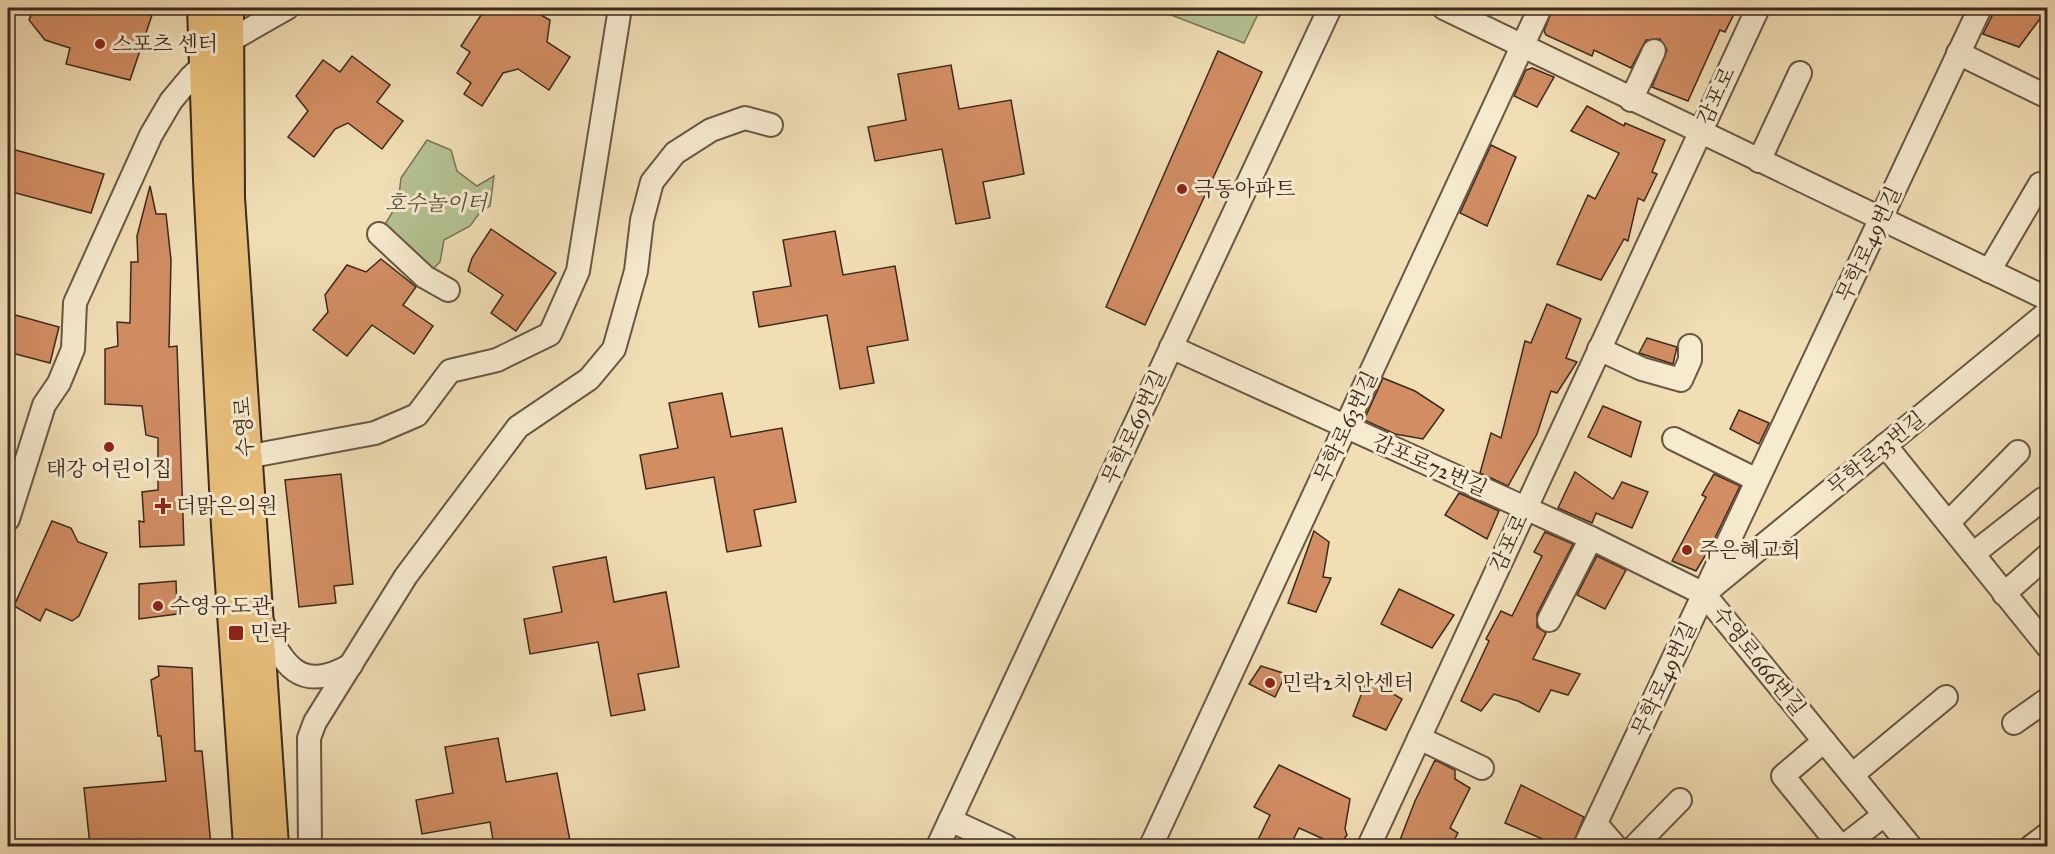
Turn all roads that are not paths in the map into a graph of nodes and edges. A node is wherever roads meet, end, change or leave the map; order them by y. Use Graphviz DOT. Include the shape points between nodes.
graph roads {
  1 [pos="202,8"];
  2 [pos="229,8"];
  3 [pos="287,8"];
  4 [pos="620,8"];
  5 [pos="1330,8"];
  6 [pos="1444,8"];
  7 [pos="1540,8"];
  8 [pos="1758,8"];
  9 [pos="1980,8"];
  10 [pos="231,40"];
  11 [pos="1522,46"];
  12 [pos="1654,51"];
  13 [pos="1958,53"];
  14 [pos="206,63"];
  15 [pos="1800,73"];
  16 [pos="2048,97"];
  17 [pos="1631,100"];
  18 [pos="771,125"];
  19 [pos="1700,133"];
  20 [pos="1759,161"];
  21 [pos="2040,184"];
  22 [pos="1880,219"];
  23 [pos="380,234"];
  24 [pos="1989,271"];
  25 [pos="448,290"];
  26 [pos="2048,299"];
  27 [pos="2048,312"];
  28 [pos="1689,346"];
  29 [pos="1171,347"];
  30 [pos="1599,349"];
  31 [pos="1346,427"];
  32 [pos="1674,440"];
  33 [pos="1885,445"];
  34 [pos="2018,452"];
  35 [pos="246,458"];
  36 [pos="1758,480"];
  37 [pos="2043,499"];
  38 [pos="1526,508"];
  39 [pos="8,519"];
  40 [pos="1948,523"];
  41 [pos="1591,538"];
  42 [pos="1972,554"];
  43 [pos="2048,555"];
  44 [pos="1704,594"];
  45 [pos="2004,594"];
  46 [pos="257,611"];
  47 [pos="1549,620"];
  48 [pos="2048,647"];
  49 [pos="351,665"];
  50 [pos="1946,697"];
  51 [pos="2048,699"];
  52 [pos="2014,723"];
  53 [pos="1419,738"];
  54 [pos="1824,741"];
  55 [pos="1482,768"];
  56 [pos="1852,775"];
  57 [pos="1680,801"];
  58 [pos="1884,815"];
  59 [pos="950,820"];
  60 [pos="1596,824"];
  61 [pos="2048,834"];
  62 [pos="248,846"];
  63 [pos="274,846"];
  64 [pos="310,846"];
  65 [pos="938,846"];
  66 [pos="1006,846"];
  67 [pos="1151,846"];
  68 [pos="1369,846"];
  69 [pos="1585,846"];
  70 [pos="1615,846"];
  71 [pos="1635,846"];
  72 [pos="1842,846"];
  73 [pos="1910,846"];
  74 [pos="2032,846"];
  1 -- 14 [label="main road, 수영로"];
  2 -- 10 [label="main road, 수영로"];
  3 -- 10 [label="street"];
  4 -- 35 [label="street" via="578,271 550,334 497,360 450,371 417,415 375,433"];
  5 -- 29 [label="street, 무학로69번길"];
  6 -- 11 [label="street"];
  7 -- 11 [label="street, 무학로63번길"];
  8 -- 19 [label="street, 감포로"];
  9 -- 13 [label="street, 무학로49번길"];
  10 -- 14 [label="street"];
  10 -- 35 [label="main road, 수영로" via="230,198"];
  11 -- 17 [label="street"];
  11 -- 31 [label="street, 무학로63번길"];
  12 -- 17 [label="street"];
  13 -- 16 [label="street"];
  13 -- 22 [label="street, 무학로49번길"];
  14 -- 39 [label="street" via="171,101 151,135 75,303 73,349 59,383 44,405"];
  14 -- 62 [label="main road, 수영로" via="224,490"];
  15 -- 20 [label="street"];
  17 -- 19 [label="street"];
  18 -- 49 [label="street" via="745,118 711,130 675,153 652,182 642,220 636,271 614,349 590,379 518,427 406,576"];
  19 -- 20 [label="street"];
  19 -- 30 [label="street, 감포로"];
  20 -- 22 [label="street"];
  21 -- 24 [label="street"];
  22 -- 24 [label="street"];
  22 -- 36 [label="street, 무학로49번길"];
  23 -- 25 [label="street" via="425,277"];
  24 -- 26 [label="street"];
  27 -- 33 [label="street, 무학로33번길"];
  28 -- 30 [label="street" via="1690,360 1681,380 1642,369"];
  29 -- 31 [label="street, 감포로72번길"];
  29 -- 59 [label="street, 무학로69번길"];
  30 -- 38 [label="street, 감포로"];
  31 -- 38 [label="street, 감포로72번길"];
  31 -- 67 [label="street, 무학로63번길"];
  32 -- 36 [label="street"];
  33 -- 40 [label="street"];
  33 -- 44 [label="street, 무학로33번길"];
  34 -- 40 [label="street"];
  35 -- 46 [label="main road, 수영로"];
  36 -- 44 [label="street, 무학로49번길"];
  37 -- 42 [label="street"];
  38 -- 41 [label="street, 수영로666번길"];
  38 -- 53 [label="street, 감포로"];
  40 -- 42 [label="street"];
  41 -- 44 [label="street, 수영로666번길"];
  41 -- 47 [label="street"];
  42 -- 45 [label="street"];
  43 -- 45 [label="street"];
  44 -- 54 [label="street, 수영로666번길"];
  44 -- 60 [label="street, 무학로49번길"];
  45 -- 48 [label="street"];
  46 -- 49 [label="street" via="282,660 299,672 316,678 333,675"];
  46 -- 63 [label="main road, 수영로"];
  49 -- 64 [label="street" via="309,738"];
  50 -- 56 [label="street"];
  51 -- 52 [label="street"];
  53 -- 55 [label="street"];
  53 -- 68 [label="street, 감포로"];
  54 -- 56 [label="street, 수영로666번길"];
  54 -- 72 [label="street" via="1783,776"];
  56 -- 58 [label="street, 수영로666번길"];
  57 -- 71 [label="street"];
  58 -- 72 [label="street"];
  58 -- 73 [label="street, 수영로666번길"];
  59 -- 65 [label="street, 무학로69번길"];
  59 -- 66 [label="street"];
  60 -- 69 [label="street, 무학로49번길"];
  60 -- 70 [label="street"];
  61 -- 74 [label="street"];
}
